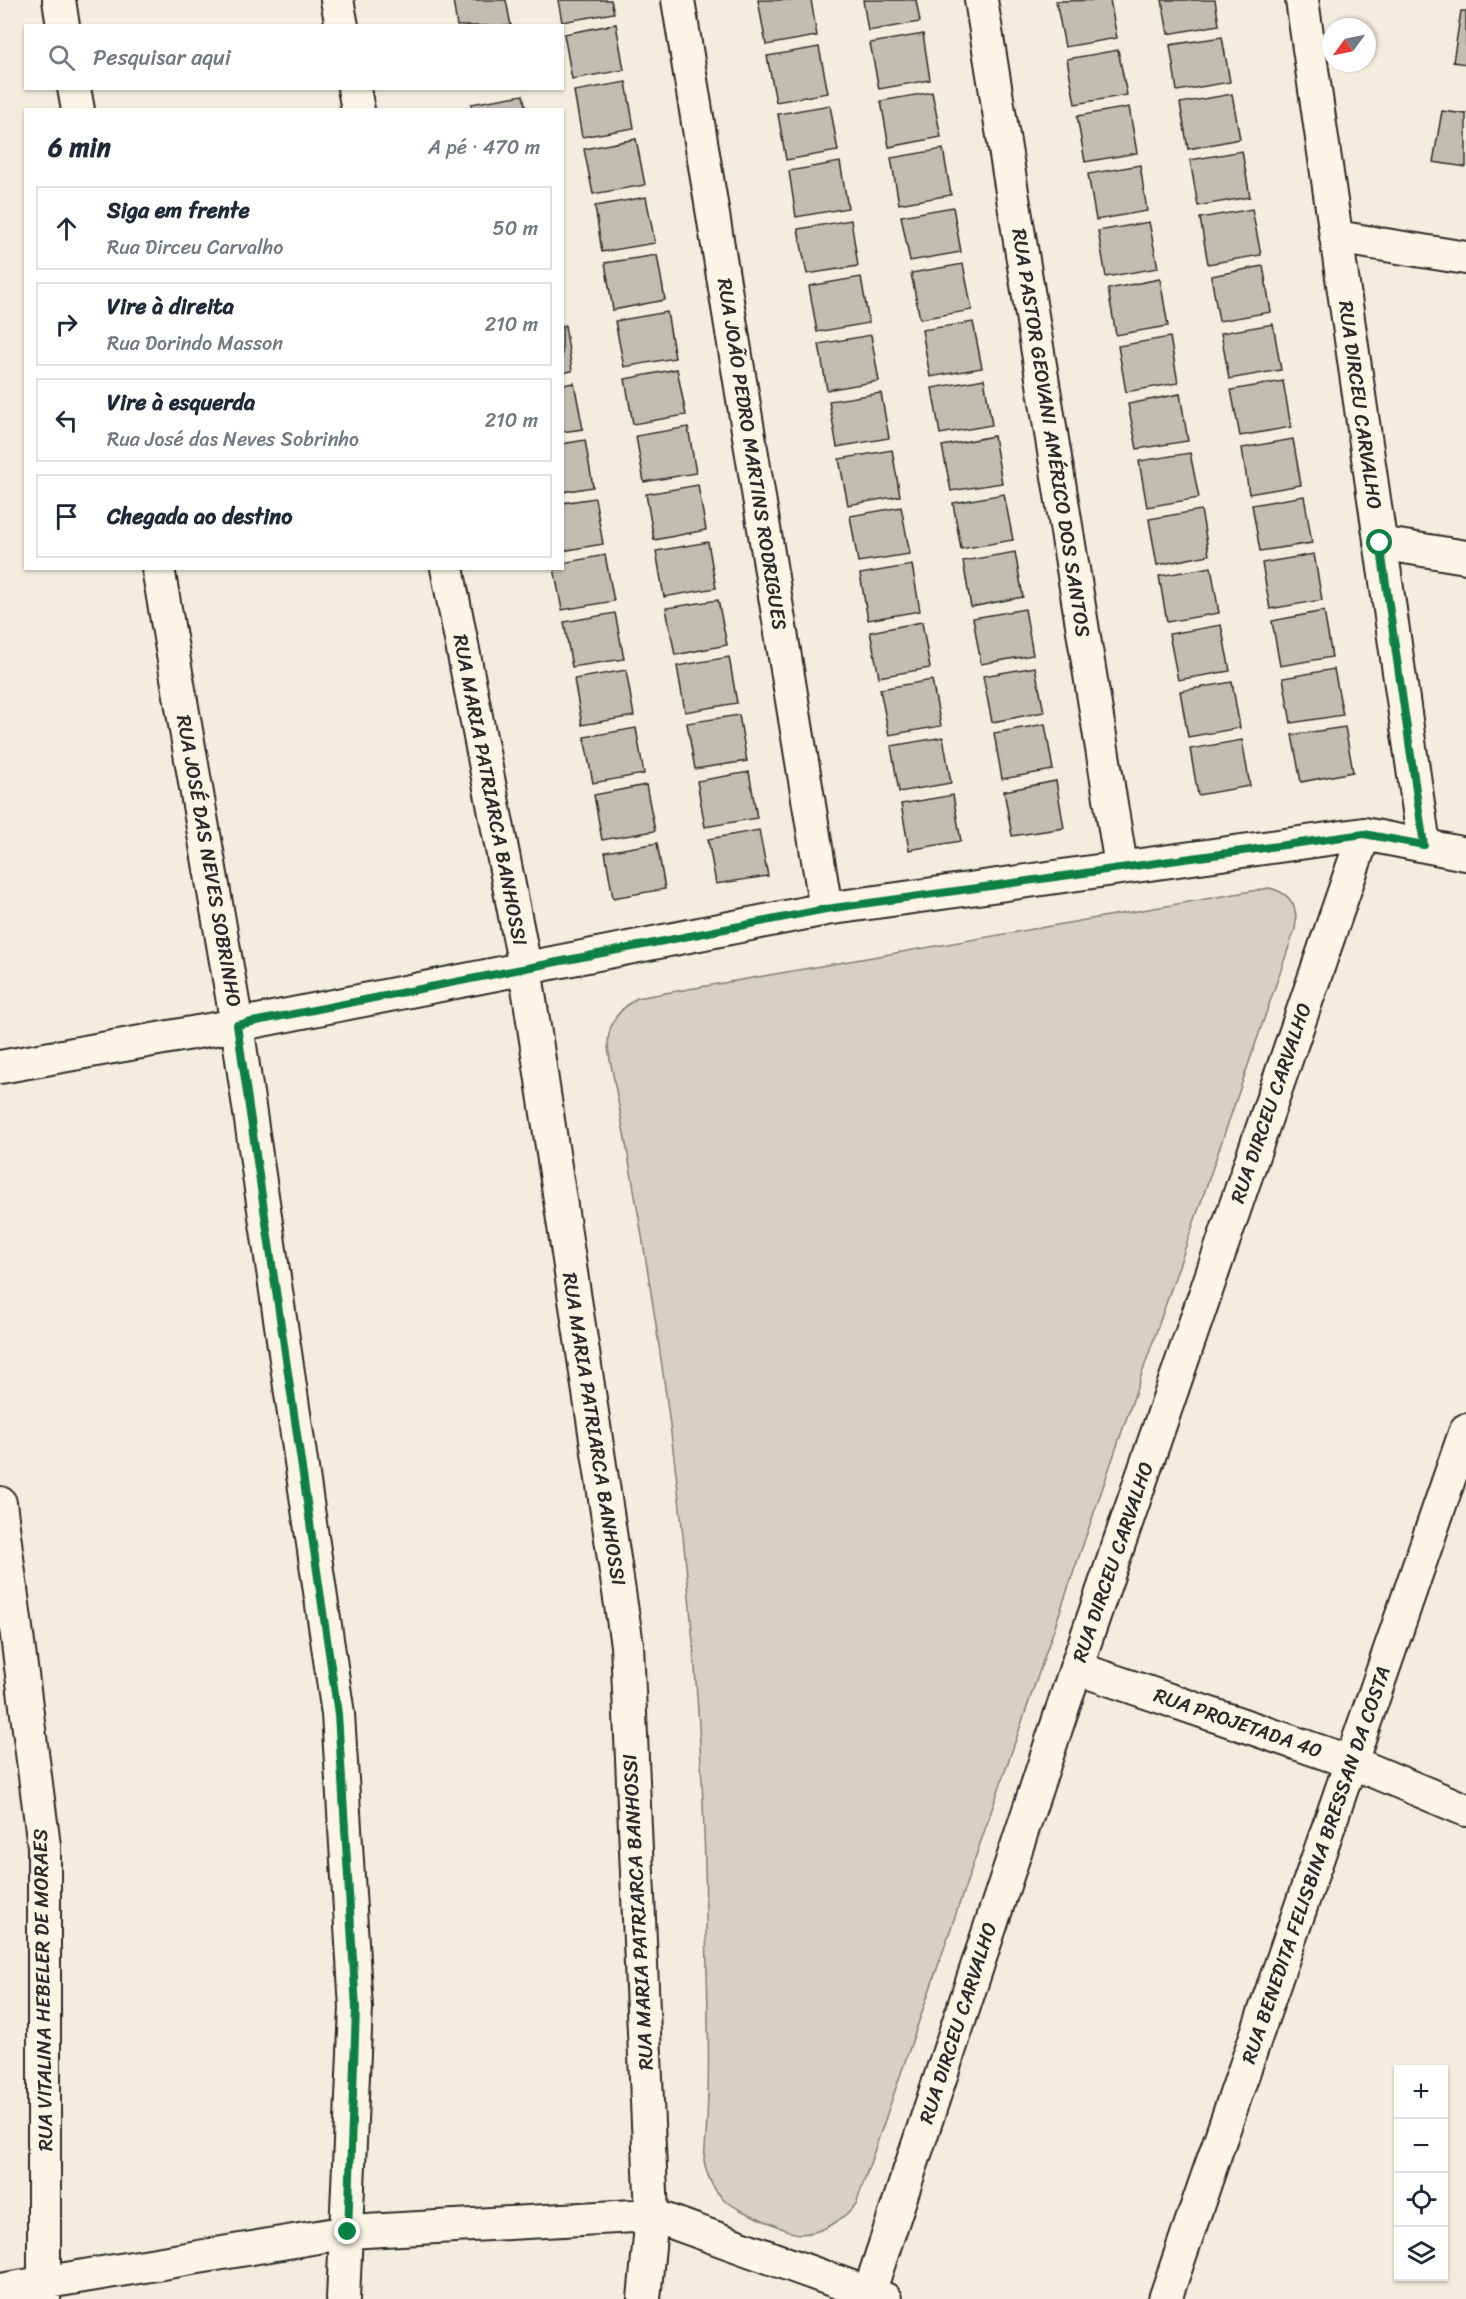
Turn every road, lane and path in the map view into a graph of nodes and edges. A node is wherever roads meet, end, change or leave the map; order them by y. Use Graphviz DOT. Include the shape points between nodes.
graph roads {
  1 [pos="59,0"];
  2 [pos="337,0"];
  3 [pos="678,0"];
  4 [pos="981,0"];
  5 [pos="1302,0"];
  6 [pos="63,24"];
  7 [pos="342,24"];
  8 [pos="74,90"];
  9 [pos="354,90"];
  10 [pos="78,108"];
  11 [pos="358,108"];
  12 [pos="1336,237"];
  13 [pos="1466,258"];
  14 [pos="1380,543"];
  15 [pos="1466,557"];
  16 [pos="158,570"];
  17 [pos="447,570"];
  18 [pos="1364,834"];
  19 [pos="1424,845"];
  20 [pos="1466,854"];
  21 [pos="1121,866"];
  22 [pos="826,909"];
  23 [pos="525,967"];
  24 [pos="237,1025"];
  25 [pos="0,1067"];
  26 [pos="1466,1430"];
  27 [pos="0,1503"];
  28 [pos="1076,1668"];
  29 [pos="1351,1762"];
  30 [pos="1466,1810"];
  31 [pos="652,2215"];
  32 [pos="348,2232"];
  33 [pos="0,2290"];
  34 [pos="45,2291"];
  35 [pos="877,2296"];
  36 [pos="343,2299"];
  37 [pos="644,2299"];
  38 [pos="1165,2299"];
  1 -- 6 [label="street"];
  2 -- 7 [label="street"];
  3 -- 22 [label="street, RUA JOÃO PEDRO MARTINS RODRIGUES"];
  4 -- 21 [label="street, RUA PASTOR GEOVANI AMÉRICO DOS SANTOS"];
  5 -- 12 [label="street, RUA DIRCEU CARVALHO"];
  8 -- 10 [label="street"];
  9 -- 11 [label="street"];
  12 -- 13 [label="street"];
  12 -- 14 [label="street, RUA DIRCEU CARVALHO"];
  14 -- 15 [label="street"];
  14 -- 19 [label="street, RUA DIRCEU CARVALHO"];
  16 -- 24 [label="street, RUA JOSÉ DAS NEVES SOBRINHO"];
  17 -- 23 [label="street, RUA MARIA PATRIARCA BANHOSSI"];
  18 -- 19 [label="street"];
  18 -- 21 [label="street"];
  18 -- 28 [label="street, RUA DIRCEU CARVALHO"];
  19 -- 20 [label="street"];
  21 -- 22 [label="street"];
  22 -- 23 [label="street"];
  23 -- 24 [label="street"];
  23 -- 31 [label="street, RUA MARIA PATRIARCA BANHOSSI" via="627,1645"];
  24 -- 25 [label="street"];
  24 -- 32 [label="street, RUA JOSÉ DAS NEVES SOBRINHO" via="338,1714 356,2008"];
  26 -- 29 [label="street, RUA BENEDITA FELISBINA BRESSAN DA COSTA"];
  27 -- 34 [label="street, RUA VITALINA HEBELER DE MORAES" via="44,1846"];
  28 -- 29 [label="street, RUA PROJETADA 40"];
  28 -- 35 [label="street, RUA DIRCEU CARVALHO"];
  29 -- 30 [label="street, RUA PROJETADA 40"];
  29 -- 38 [label="street, RUA BENEDITA FELISBINA BRESSAN DA COSTA"];
  31 -- 32 [label="street"];
  31 -- 35 [label="street"];
  31 -- 37 [label="street, RUA MARIA PATRIARCA BANHOSSI"];
  32 -- 34 [label="street"];
  32 -- 36 [label="street, RUA JOSÉ DAS NEVES SOBRINHO"];
  33 -- 34 [label="street"];
}
